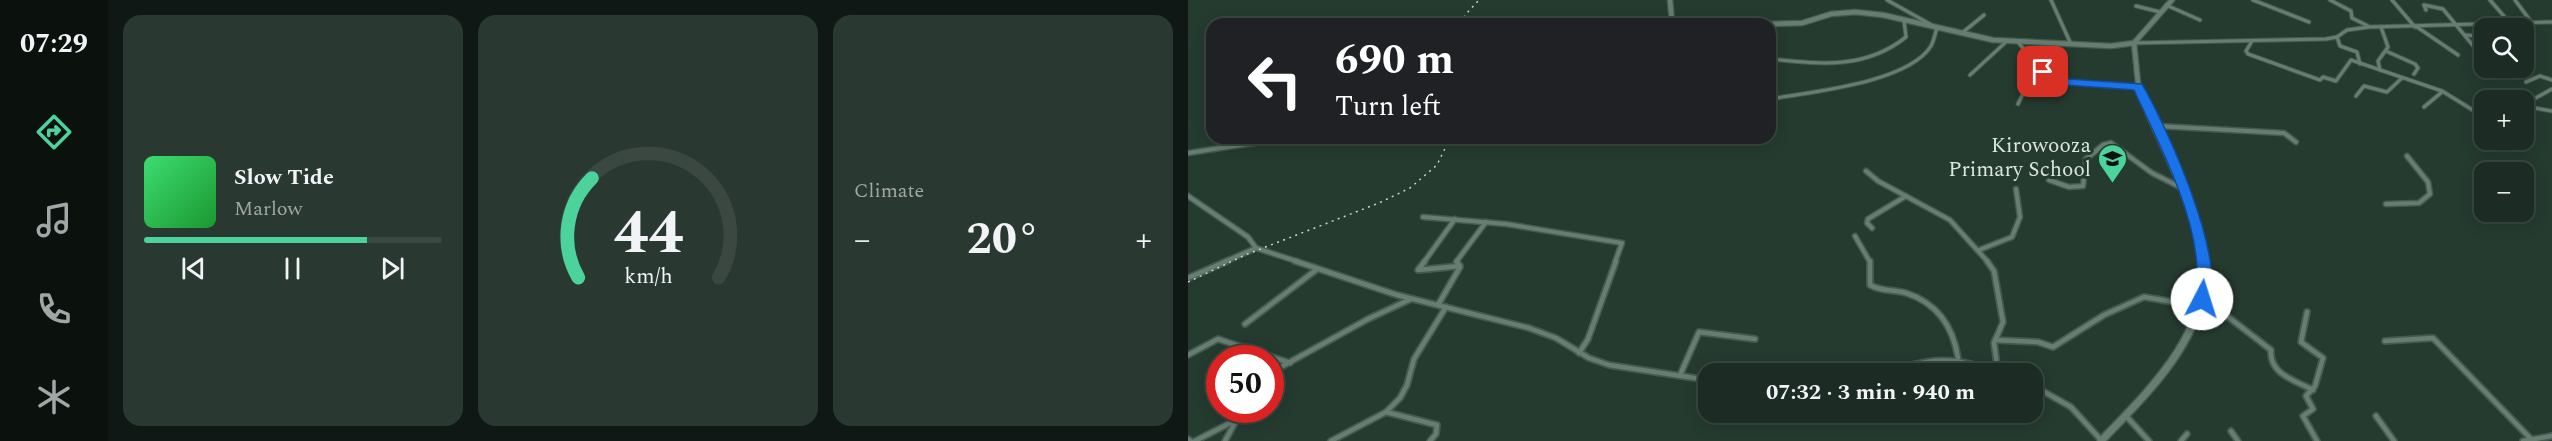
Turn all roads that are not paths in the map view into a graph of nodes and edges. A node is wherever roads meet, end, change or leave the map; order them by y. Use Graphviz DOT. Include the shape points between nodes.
graph roads {
  1 [pos="1670,0"];
  2 [pos="1887,0"];
  3 [pos="2051,0"];
  4 [pos="2172,0"];
  5 [pos="2253,0"];
  6 [pos="2330,0"];
  7 [pos="2392,0"];
  8 [pos="2490,0"];
  9 [pos="2515,0"];
  10 [pos="2166,5"];
  11 [pos="2136,6"];
  12 [pos="2427,10"];
  13 [pos="2160,12"];
  14 [pos="1984,15"];
  15 [pos="1672,18"];
  16 [pos="2506,18"];
  17 [pos="2529,18"];
  18 [pos="1904,20"];
  19 [pos="2200,20"];
  20 [pos="2309,22"];
  21 [pos="2534,22"];
  22 [pos="2552,22"];
  23 [pos="1776,24"];
  24 [pos="2456,24"];
  25 [pos="2474,24"];
  26 [pos="2369,27"];
  27 [pos="2381,27"];
  28 [pos="2416,27"];
  29 [pos="1936,28"];
  30 [pos="1962,33"];
  31 [pos="2464,35"];
  32 [pos="2474,36"];
  33 [pos="2337,37"];
  34 [pos="2007,41"];
  35 [pos="2016,41"];
  36 [pos="2252,41"];
  37 [pos="2070,42"];
  38 [pos="2134,43"];
  39 [pos="2474,47"];
  40 [pos="2388,52"];
  41 [pos="2458,55"];
  42 [pos="1776,59"];
  43 [pos="2360,64"];
  44 [pos="2381,71"];
  45 [pos="2414,74"];
  46 [pos="1970,75"];
  47 [pos="2403,78"];
  48 [pos="2552,80"];
  49 [pos="2051,81"];
  50 [pos="2526,82"];
  51 [pos="2138,87"];
  52 [pos="2552,89"];
  53 [pos="2442,92"];
  54 [pos="2356,96"];
  55 [pos="1776,98"];
  56 [pos="2534,99"];
  57 [pos="2018,104"];
  58 [pos="2424,107"];
  59 [pos="2534,107"];
  60 [pos="2474,111"];
  61 [pos="2552,111"];
  62 [pos="2157,126"];
  63 [pos="2296,142"];
  64 [pos="1247,144"];
  65 [pos="1188,153"];
  66 [pos="2407,156"];
  67 [pos="1866,171"];
  68 [pos="2049,180"];
  69 [pos="2183,188"];
  70 [pos="2016,189"];
  71 [pos="1188,196"];
  72 [pos="1906,196"];
  73 [pos="2386,204"];
  74 [pos="1424,217"];
  75 [pos="1455,219"];
  76 [pos="1487,222"];
  77 [pos="1872,228"];
  78 [pos="1855,237"];
  79 [pos="1256,248"];
  80 [pos="1979,250"];
  81 [pos="1460,266"];
  82 [pos="1317,269"];
  83 [pos="1188,278"];
  84 [pos="1412,298"];
  85 [pos="2205,299"];
  86 [pos="1438,305"];
  87 [pos="2198,306"];
  88 [pos="1446,307"];
  89 [pos="2307,312"];
  90 [pos="1245,324"];
  91 [pos="1755,339"];
  92 [pos="1995,340"];
  93 [pos="2385,341"];
  94 [pos="1579,353"];
  95 [pos="1188,355"];
  96 [pos="1958,358"];
  97 [pos="1290,363"];
  98 [pos="1916,363"];
  99 [pos="1972,363"];
  100 [pos="1998,363"];
  101 [pos="1284,366"];
  102 [pos="1680,375"];
  103 [pos="1698,378"];
  104 [pos="2043,390"];
  105 [pos="2313,390"];
  106 [pos="1386,412"];
  107 [pos="2126,415"];
  108 [pos="2376,416"];
  109 [pos="1229,423"];
  110 [pos="1234,423"];
  111 [pos="2231,431"];
  112 [pos="2187,435"];
  113 [pos="2552,436"];
  114 [pos="2531,439"];
  115 [pos="1191,440"];
  116 [pos="1225,441"];
  117 [pos="1331,441"];
  118 [pos="1430,441"];
  119 [pos="2101,441"];
  120 [pos="2149,441"];
  121 [pos="2181,441"];
  122 [pos="2238,441"];
  123 [pos="2317,441"];
  124 [pos="2394,441"];
  125 [pos="2523,441"];
  1 -- 15 [label="main road"];
  2 -- 29 [label="street"];
  3 -- 37 [label="street"];
  4 -- 10 [label="main road"];
  5 -- 20 [label="street"];
  6 -- 26 [label="street"];
  7 -- 28 [label="street"];
  8 -- 16 [label="street"];
  9 -- 17 [label="street"];
  10 -- 13 [label="main road"];
  10 -- 19 [label="street"];
  11 -- 13 [label="street"];
  12 -- 24 [label="street" via="2424,5 2443,9"];
  13 -- 38 [label="main road"];
  14 -- 30 [label="street"];
  18 -- 23 [label="main road" via="1848,12 1803,23"];
  18 -- 29 [label="main road"];
  18 -- 42 [label="street" via="1906,37 1888,52 1867,60 1836,63"];
  21 -- 22 [label="street"];
  24 -- 25 [label="street"];
  24 -- 28 [label="street"];
  24 -- 31 [label="street"];
  26 -- 27 [label="street"];
  26 -- 33 [label="street" via="2347,30"];
  27 -- 28 [label="street"];
  27 -- 40 [label="street"];
  28 -- 41 [label="street"];
  29 -- 30 [label="main road"];
  29 -- 55 [label="street" via="1926,51 1899,70 1867,82"];
  30 -- 34 [label="main road"];
  31 -- 32 [label="street"];
  31 -- 39 [label="street"];
  33 -- 36 [label="street"];
  33 -- 43 [label="street" via="2340,46 2358,54"];
  34 -- 35 [label="main road"];
  34 -- 46 [label="street"];
  35 -- 37 [label="main road"];
  35 -- 49 [label="street"];
  36 -- 38 [label="street"];
  36 -- 43 [label="street" via="2248,54 2320,80 2324,77 2336,81 2349,60"];
  37 -- 38 [label="main road" via="2111,46"];
  38 -- 51 [label="main road"];
  40 -- 44 [label="street" via="2378,61"];
  40 -- 45 [label="street" via="2415,64 2418,68"];
  43 -- 44 [label="street"];
  44 -- 47 [label="street"];
  47 -- 53 [label="street"];
  47 -- 54 [label="street" via="2386,92 2364,86"];
  48 -- 50 [label="street" via="2540,76"];
  49 -- 51 [label="street"];
  49 -- 57 [label="street" via="2028,80"];
  51 -- 62 [label="main road"];
  52 -- 56 [label="street"];
  53 -- 58 [label="street"];
  53 -- 60 [label="street"];
  59 -- 61 [label="street"];
  62 -- 63 [label="street" via="2282,132"];
  62 -- 69 [label="main road"];
  64 -- 65 [label="street"];
  66 -- 73 [label="street" via="2428,182 2430,194 2419,203"];
  67 -- 72 [label="street"];
  68 -- 69 [label="street" via="2069,187 2083,186 2086,159 2111,143 2152,173"];
  69 -- 87 [label="main road" via="2203,254 2205,280"];
  70 -- 80 [label="street" via="2020,216 2012,237"];
  71 -- 79 [label="street" via="1248,237"];
  72 -- 77 [label="street" via="1868,219"];
  72 -- 80 [label="street" via="1950,220"];
  74 -- 75 [label="street"];
  75 -- 76 [label="street"];
  75 -- 81 [label="street" via="1418,270"];
  76 -- 81 [label="street" via="1456,262"];
  76 -- 94 [label="street" via="1622,243 1592,330"];
  78 -- 96 [label="street" via="1870,261 1870,285 1880,291 1905,293 1937,309 1956,344"];
  79 -- 82 [label="street"];
  79 -- 83 [label="street"];
  80 -- 92 [label="street" via="1998,284 2002,322"];
  81 -- 86 [label="street"];
  82 -- 84 [label="street"];
  82 -- 90 [label="street"];
  84 -- 86 [label="street"];
  84 -- 97 [label="street"];
  85 -- 105 [label="street" via="2271,350 2273,368"];
  86 -- 88 [label="street"];
  87 -- 92 [label="street" via="2144,297 2104,315 2053,347 2038,342"];
  87 -- 107 [label="main road" via="2178,349"];
  88 -- 94 [label="street" via="1529,328 1556,338"];
  88 -- 106 [label="street" via="1414,359 1402,395"];
  89 -- 105 [label="street" via="2301,342 2323,357"];
  91 -- 102 [label="street" via="1699,332"];
  92 -- 100 [label="street"];
  93 -- 114 [label="street" via="2433,338"];
  94 -- 102 [label="street" via="1609,365"];
  95 -- 97 [label="street" via="1218,339"];
  96 -- 98 [label="street"];
  96 -- 99 [label="street"];
  97 -- 101 [label="street"];
  102 -- 103 [label="street"];
  104 -- 119 [label="street" via="2084,417"];
  105 -- 123 [label="street" via="2306,396 2313,409 2303,418"];
  106 -- 117 [label="street"];
  106 -- 118 [label="street" via="1437,425"];
  107 -- 119 [label="main road"];
  107 -- 120 [label="street"];
  108 -- 124 [label="street"];
  109 -- 115 [label="street"];
  110 -- 116 [label="street"];
  111 -- 122 [label="street"];
  112 -- 121 [label="street"];
  113 -- 114 [label="street"];
  114 -- 125 [label="street"];
}
